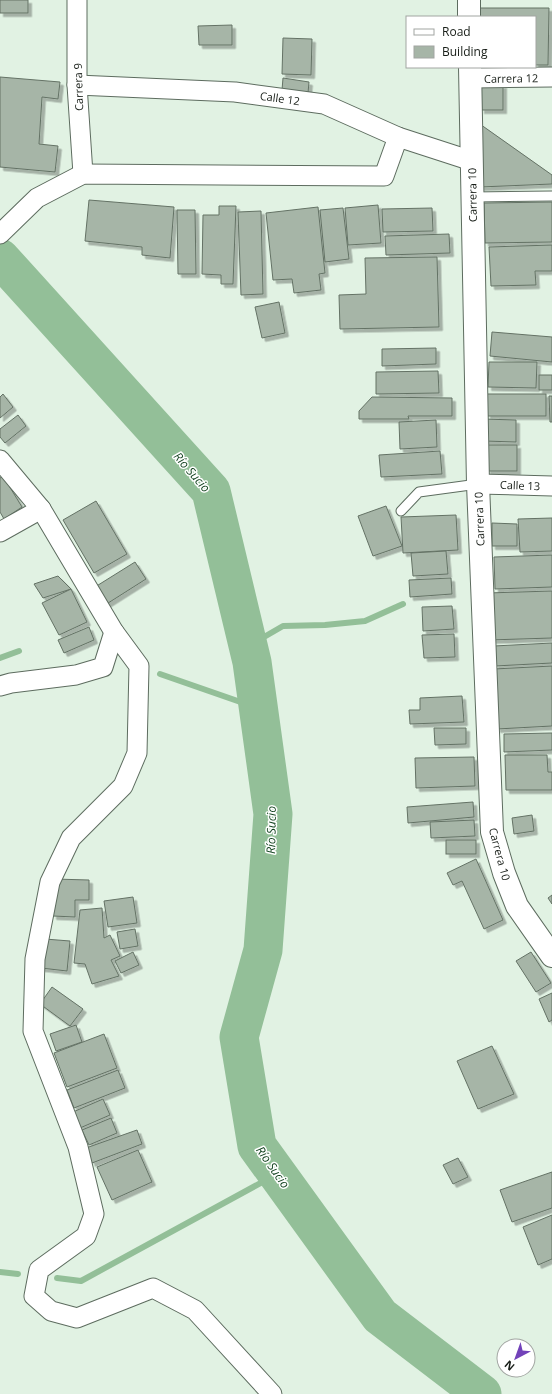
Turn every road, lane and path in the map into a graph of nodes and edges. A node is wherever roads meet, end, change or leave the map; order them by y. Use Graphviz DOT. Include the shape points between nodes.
graph roads {
  1 [pos="77,0"];
  2 [pos="469,0"];
  3 [pos="469,16"];
  4 [pos="470,73"];
  5 [pos="552,77"];
  6 [pos="77,85"];
  7 [pos="398,137"];
  8 [pos="472,161"];
  9 [pos="83,174"];
  10 [pos="552,196"];
  11 [pos="473,197"];
  12 [pos="0,234"];
  13 [pos="0,460"];
  14 [pos="478,484"];
  15 [pos="552,486"];
  16 [pos="41,509"];
  17 [pos="401,511"];
  18 [pos="0,532"];
  19 [pos="114,632"];
  20 [pos="0,686"];
  21 [pos="552,956"];
  22 [pos="272,1394"];
  1 -- 6 [label="street, Carrera 9"];
  2 -- 3 [label="main road"];
  4 -- 5 [label="street, Carrera 12"];
  4 -- 8 [label="main road, Carrera 10"];
  6 -- 7 [label="street, Calle 12" via="235,92 324,104"];
  6 -- 9 [label="street, Carrera 9"];
  7 -- 8 [label="street, Calle 12"];
  7 -- 9 [label="street" via="384,176"];
  8 -- 11 [label="main road, Carrera 10"];
  9 -- 12 [label="street" via="37,198"];
  10 -- 11 [label="lane"];
  11 -- 14 [label="main road, Carrera 10"];
  13 -- 16 [label="street"];
  14 -- 15 [label="street, Calle 13"];
  14 -- 17 [label="lane, Calle 13" via="419,492"];
  14 -- 21 [label="main road, Carrera 10" via="492,832 517,906"];
  16 -- 18 [label="street"];
  16 -- 19 [label="street"];
  19 -- 20 [label="street" via="103,667 76,675"];
  19 -- 22 [label="street" via="139,666 137,753 123,786 71,838 50,882 35,959 33,1031 78,1147 94,1214 86,1236 39,1270 34,1296 51,1312 77,1318 153,1288 195,1310"];
}
